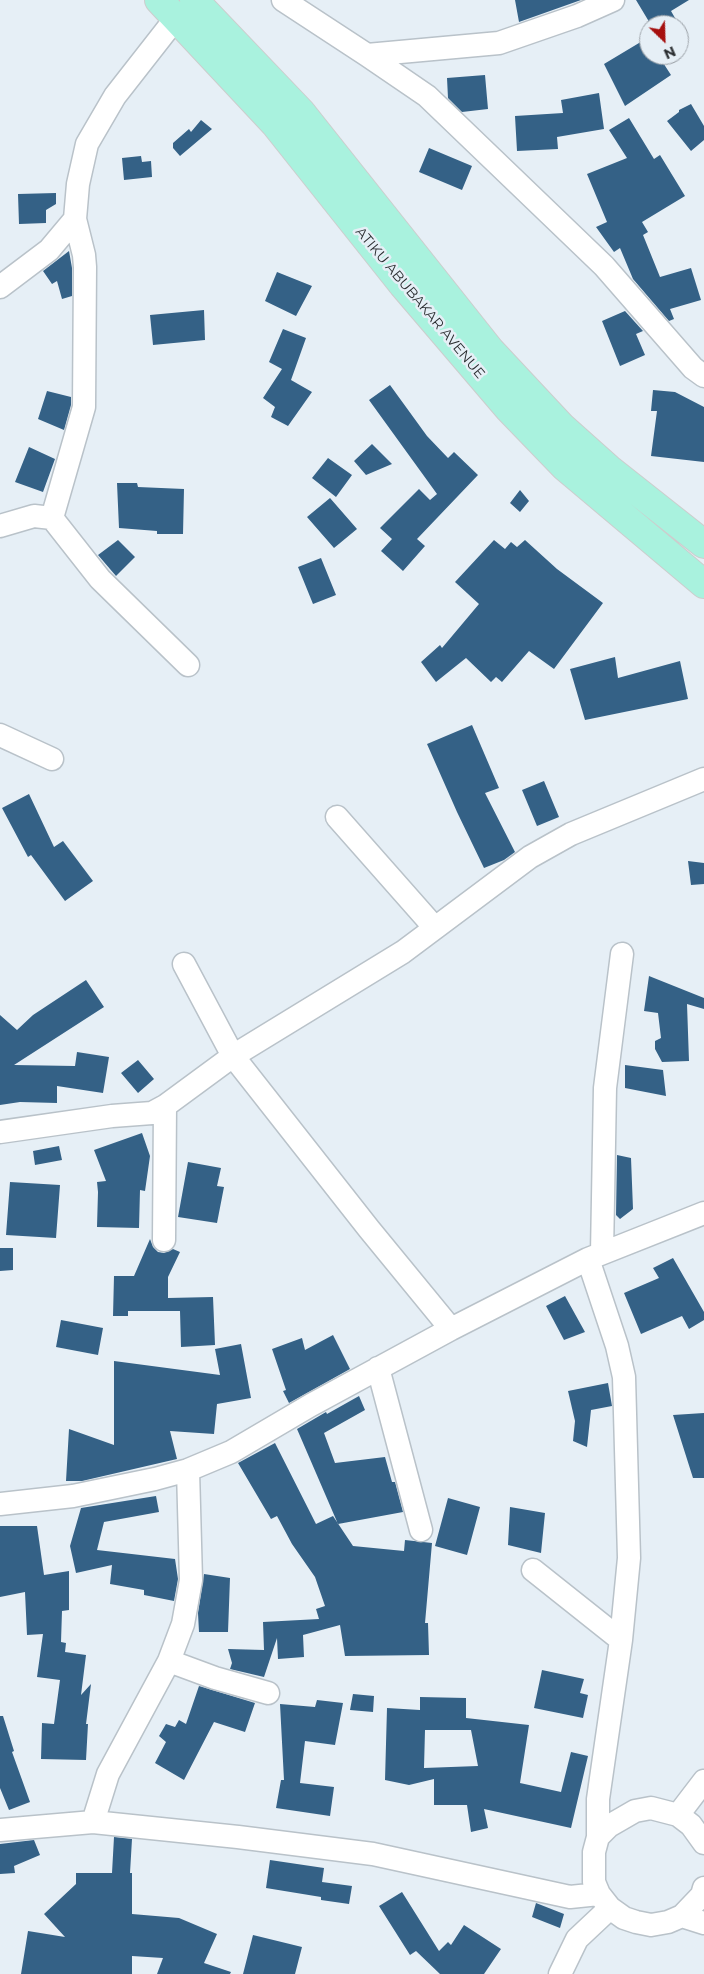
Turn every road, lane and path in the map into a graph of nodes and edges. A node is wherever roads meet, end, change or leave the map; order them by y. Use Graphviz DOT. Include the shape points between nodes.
graph roads {
  1 [pos="283,0"];
  2 [pos="613,0"];
  3 [pos="189,6"];
  4 [pos="367,55"];
  5 [pos="75,219"];
  6 [pos="0,286"];
  7 [pos="704,376"];
  8 [pos="52,518"];
  9 [pos="0,526"];
  10 [pos="704,544"];
  11 [pos="704,584"];
  12 [pos="188,665"];
  13 [pos="0,735"];
  14 [pos="52,759"];
  15 [pos="704,779"];
  16 [pos="338,817"];
  17 [pos="435,928"];
  18 [pos="622,954"];
  19 [pos="184,964"];
  20 [pos="233,1056"];
  21 [pos="165,1106"];
  22 [pos="0,1132"];
  23 [pos="704,1213"];
  24 [pos="164,1240"];
  25 [pos="595,1256"];
  26 [pos="451,1329"];
  27 [pos="378,1368"];
  28 [pos="188,1470"];
  29 [pos="0,1504"];
  30 [pos="421,1530"];
  31 [pos="533,1570"];
  32 [pos="621,1640"];
  33 [pos="169,1661"];
  34 [pos="268,1693"];
  35 [pos="704,1781"];
  36 [pos="678,1815"];
  37 [pos="93,1822"];
  38 [pos="0,1830"];
  39 [pos="598,1837"];
  40 [pos="704,1843"];
  41 [pos="704,1888"];
  42 [pos="604,1901"];
  43 [pos="682,1916"];
  44 [pos="704,1923"];
  45 [pos="560,1974"];
  1 -- 4 [label="street"];
  2 -- 4 [label="street" via="578,16 498,42"];
  3 -- 5 [label="street" via="115,96 88,144 78,184"];
  3 -- 10 [label="main road, ATIKU ABUBAKAR AVENUE" via="301,112 490,350 556,420 609,469"];
  3 -- 11 [label="main road, ATIKU ABUBAKAR AVENUE" via="275,124 403,285 508,408 565,467"];
  4 -- 7 [label="street" via="427,96 604,266 693,368"];
  5 -- 6 [label="street" via="50,250"];
  5 -- 8 [label="street" via="85,267 84,407"];
  8 -- 9 [label="street" via="34,516"];
  8 -- 12 [label="street" via="100,579"];
  13 -- 14 [label="street"];
  15 -- 17 [label="street" via="571,834 538,852"];
  16 -- 17 [label="street"];
  17 -- 20 [label="street" via="403,952"];
  18 -- 25 [label="street" via="605,1088"];
  19 -- 20 [label="street"];
  20 -- 21 [label="street"];
  20 -- 26 [label="street"];
  21 -- 22 [label="street" via="152,1113"];
  21 -- 24 [label="street"];
  23 -- 25 [label="street"];
  25 -- 26 [label="street"];
  25 -- 32 [label="street" via="624,1377 629,1558"];
  26 -- 27 [label="street"];
  27 -- 28 [label="street" via="231,1452"];
  27 -- 30 [label="street"];
  28 -- 29 [label="street" via="73,1496"];
  28 -- 33 [label="street" via="191,1580 183,1624"];
  31 -- 32 [label="street"];
  32 -- 39 [label="street" via="598,1799"];
  33 -- 34 [label="street"];
  33 -- 37 [label="street" via="108,1774"];
  35 -- 36 [label="street"];
  36 -- 39 [label="street" via="651,1808 635,1811 609,1826"];
  36 -- 40 [label="street" via="691,1825"];
  37 -- 38 [label="street"];
  37 -- 42 [label="street" via="373,1854"];
  39 -- 42 [label="street" via="594,1852 594,1882"];
  41 -- 43 [label="street" via="702,1895"];
  42 -- 43 [label="street" via="624,1918 636,1922 668,1922"];
  42 -- 45 [label="street" via="578,1939"];
  43 -- 44 [label="street"];
}
